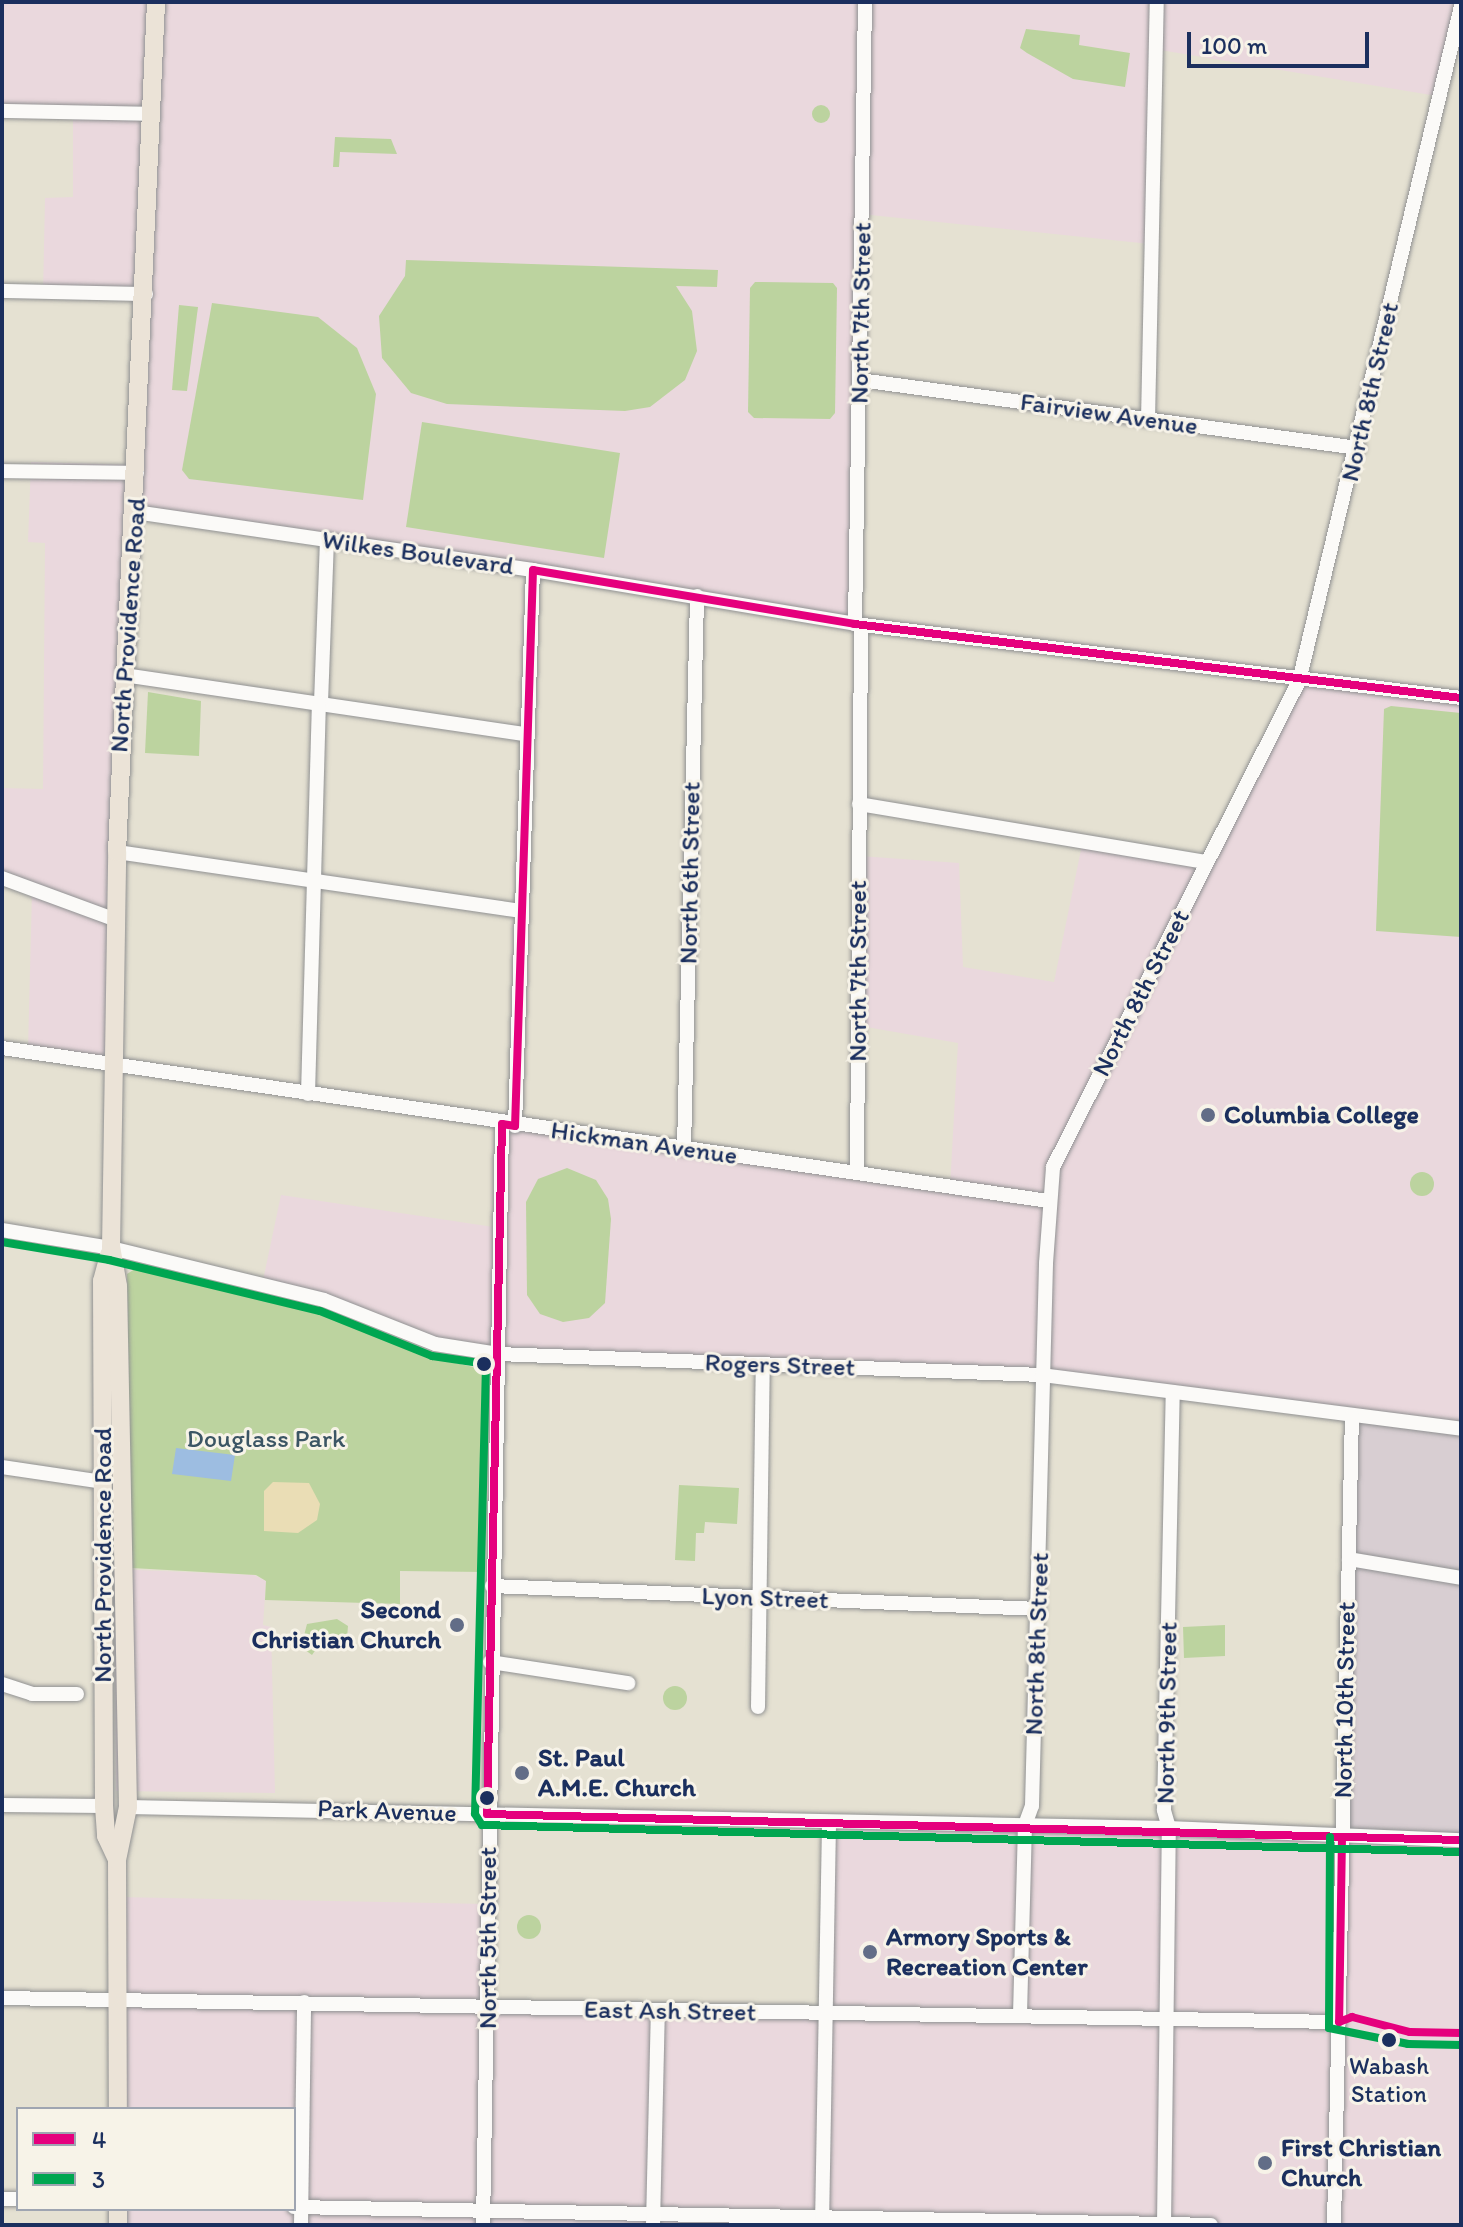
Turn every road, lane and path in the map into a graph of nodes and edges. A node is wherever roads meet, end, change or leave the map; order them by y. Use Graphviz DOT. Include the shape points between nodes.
graph roads {
  1 [pos="156,2"];
  2 [pos="865,2"];
  3 [pos="1157,2"];
  4 [pos="1461,6"];
  5 [pos="2,111"];
  6 [pos="152,114"];
  7 [pos="2,291"];
  8 [pos="146,294"];
  9 [pos="860,380"];
  10 [pos="1148,420"];
  11 [pos="1358,448"];
  12 [pos="2,471"];
  13 [pos="137,473"];
  14 [pos="135,512"];
  15 [pos="327,539"];
  16 [pos="533,570"];
  17 [pos="697,596"];
  18 [pos="858,625"];
  19 [pos="124,675"];
  20 [pos="1299,681"];
  21 [pos="1461,698"];
  22 [pos="320,703"];
  23 [pos="524,734"];
  24 [pos="859,804"];
  25 [pos="117,852"];
  26 [pos="1206,862"];
  27 [pos="2,878"];
  28 [pos="315,881"];
  29 [pos="519,911"];
  30 [pos="116,920"];
  31 [pos="2,1048"];
  32 [pos="115,1066"];
  33 [pos="308,1094"];
  34 [pos="508,1125"];
  35 [pos="684,1149"];
  36 [pos="857,1173"];
  37 [pos="1048,1201"];
  38 [pos="2,1230"];
  39 [pos="111,1248"];
  40 [pos="498,1354"];
  41 [pos="763,1364"];
  42 [pos="1042,1375"];
  43 [pos="1173,1392"];
  44 [pos="1352,1415"];
  45 [pos="1461,1429"];
  46 [pos="2,1467"];
  47 [pos="104,1482"];
  48 [pos="1349,1559"];
  49 [pos="1461,1578"];
  50 [pos="492,1586"];
  51 [pos="761,1597"];
  52 [pos="1039,1609"];
  53 [pos="490,1662"];
  54 [pos="628,1683"];
  55 [pos="2,1684"];
  56 [pos="77,1694"];
  57 [pos="758,1707"];
  58 [pos="104,1744"];
  59 [pos="2,1805"];
  60 [pos="104,1806"];
  61 [pos="128,1807"];
  62 [pos="487,1814"];
  63 [pos="829,1822"];
  64 [pos="1025,1825"];
  65 [pos="1169,1828"];
  66 [pos="1342,1837"];
  67 [pos="1461,1840"];
  68 [pos="120,1853"];
  69 [pos="2,1998"];
  70 [pos="117,2000"];
  71 [pos="304,2002"];
  72 [pos="489,2007"];
  73 [pos="658,2011"];
  74 [pos="827,2013"];
  75 [pos="1020,2015"];
  76 [pos="1167,2020"];
  77 [pos="1339,2022"];
  78 [pos="118,2107"];
  79 [pos="298,2207"];
  80 [pos="483,2218"];
  81 [pos="654,2220"];
  82 [pos="822,2220"];
  83 [pos="992,2222"];
  84 [pos="1164,2224"];
  85 [pos="301,2225"];
  86 [pos="1211,2225"];
  87 [pos="1334,2225"];
  1 -- 6 [label="main road, North Providence Road"];
  2 -- 9 [label="street, North 7th Street"];
  3 -- 10 [label="street"];
  4 -- 11 [label="street, North 8th Street"];
  5 -- 6 [label="street"];
  6 -- 8 [label="main road, North Providence Road"];
  7 -- 8 [label="street"];
  8 -- 13 [label="main road, North Providence Road"];
  9 -- 10 [label="street, Fairview Avenue"];
  9 -- 18 [label="street, North 7th Street"];
  10 -- 11 [label="street, Fairview Avenue"];
  11 -- 20 [label="street, North 8th Street"];
  12 -- 13 [label="street"];
  13 -- 14 [label="main road, North Providence Road"];
  14 -- 15 [label="street, Wilkes Boulevard"];
  14 -- 19 [label="main road, North Providence Road"];
  15 -- 16 [label="street, Wilkes Boulevard"];
  15 -- 22 [label="street"];
  16 -- 17 [label="street, Wilkes Boulevard"];
  16 -- 23 [label="street, North 5th Street"];
  17 -- 18 [label="street, Wilkes Boulevard"];
  17 -- 35 [label="street, North 6th Street"];
  18 -- 20 [label="street, Wilkes Boulevard"];
  18 -- 24 [label="street, North 7th Street"];
  19 -- 22 [label="street"];
  19 -- 25 [label="main road, North Providence Road"];
  20 -- 21 [label="street, Wilkes Boulevard"];
  20 -- 26 [label="street, North 8th Street"];
  22 -- 23 [label="street"];
  22 -- 28 [label="street"];
  23 -- 29 [label="street, North 5th Street"];
  24 -- 26 [label="street"];
  24 -- 36 [label="street, North 7th Street"];
  25 -- 28 [label="street"];
  25 -- 30 [label="main road, North Providence Road"];
  26 -- 37 [label="street, North 8th Street" via="1053,1167"];
  27 -- 30 [label="street"];
  28 -- 29 [label="street"];
  28 -- 33 [label="street"];
  29 -- 34 [label="street, North 5th Street"];
  30 -- 32 [label="main road, North Providence Road"];
  31 -- 32 [label="street, Hickman Avenue"];
  32 -- 33 [label="street, Hickman Avenue"];
  32 -- 39 [label="main road, North Providence Road"];
  33 -- 34 [label="street, Hickman Avenue"];
  34 -- 35 [label="street, Hickman Avenue"];
  34 -- 40 [label="street, North 5th Street"];
  35 -- 36 [label="street, Hickman Avenue"];
  36 -- 37 [label="street, Hickman Avenue"];
  37 -- 42 [label="street, North 8th Street"];
  38 -- 39 [label="street, Rogers Street"];
  39 -- 40 [label="street, Rogers Street" via="324,1300 435,1344"];
  39 -- 47 [label="main road, North Providence Road" via="102,1281"];
  39 -- 61 [label="main road, North Providence Road" via="118,1286"];
  40 -- 41 [label="street, Rogers Street"];
  40 -- 50 [label="street, North 5th Street"];
  41 -- 42 [label="street, Rogers Street"];
  41 -- 51 [label="street"];
  42 -- 43 [label="street, Rogers Street"];
  42 -- 52 [label="street, North 8th Street"];
  43 -- 44 [label="street, Rogers Street"];
  43 -- 65 [label="street, North 9th Street" via="1164,1810"];
  44 -- 45 [label="street, Rogers Street"];
  44 -- 48 [label="street, North 10th Street"];
  46 -- 47 [label="street"];
  47 -- 58 [label="main road, North Providence Road"];
  48 -- 49 [label="street"];
  48 -- 66 [label="street, North 10th Street"];
  50 -- 51 [label="street, Lyon Street"];
  50 -- 53 [label="street, North 5th Street"];
  51 -- 52 [label="street, Lyon Street"];
  51 -- 57 [label="street"];
  52 -- 64 [label="street, North 8th Street" via="1032,1806"];
  53 -- 54 [label="street"];
  53 -- 62 [label="street, North 5th Street"];
  55 -- 56 [label="street" via="32,1694"];
  58 -- 60 [label="main road, North Providence Road"];
  58 -- 61 [label="main road" via="118,1803"];
  59 -- 60 [label="street"];
  60 -- 68 [label="main road, North Providence Road" via="106,1836"];
  61 -- 62 [label="street, Park Avenue"];
  61 -- 68 [label="main road, North Providence Road"];
  62 -- 63 [label="street, Park Avenue"];
  62 -- 72 [label="street, North 5th Street"];
  63 -- 64 [label="street, Park Avenue"];
  63 -- 74 [label="street"];
  64 -- 65 [label="street, Park Avenue"];
  64 -- 75 [label="street, North 8th Street"];
  65 -- 66 [label="street, Park Avenue"];
  65 -- 76 [label="street, North 9th Street"];
  66 -- 67 [label="street, Park Avenue"];
  66 -- 77 [label="street, North 10th Street"];
  68 -- 70 [label="main road, North Providence Road"];
  69 -- 70 [label="street, East Ash Street"];
  70 -- 71 [label="street, East Ash Street"];
  70 -- 78 [label="main road, North Providence Road"];
  71 -- 72 [label="street, East Ash Street"];
  71 -- 79 [label="street"];
  72 -- 73 [label="street, East Ash Street"];
  72 -- 80 [label="street, North 5th Street"];
  73 -- 74 [label="street, East Ash Street"];
  73 -- 81 [label="street"];
  74 -- 75 [label="street, East Ash Street"];
  74 -- 82 [label="street"];
  75 -- 76 [label="street, East Ash Street"];
  76 -- 77 [label="street, East Ash Street"];
  76 -- 84 [label="street, North 9th Street"];
  77 -- 87 [label="street, North 10th Street"];
  79 -- 80 [label="street"];
  79 -- 85 [label="street"];
  80 -- 81 [label="street"];
  81 -- 82 [label="street"];
  82 -- 83 [label="street"];
  83 -- 84 [label="street"];
  84 -- 86 [label="street"];
}
